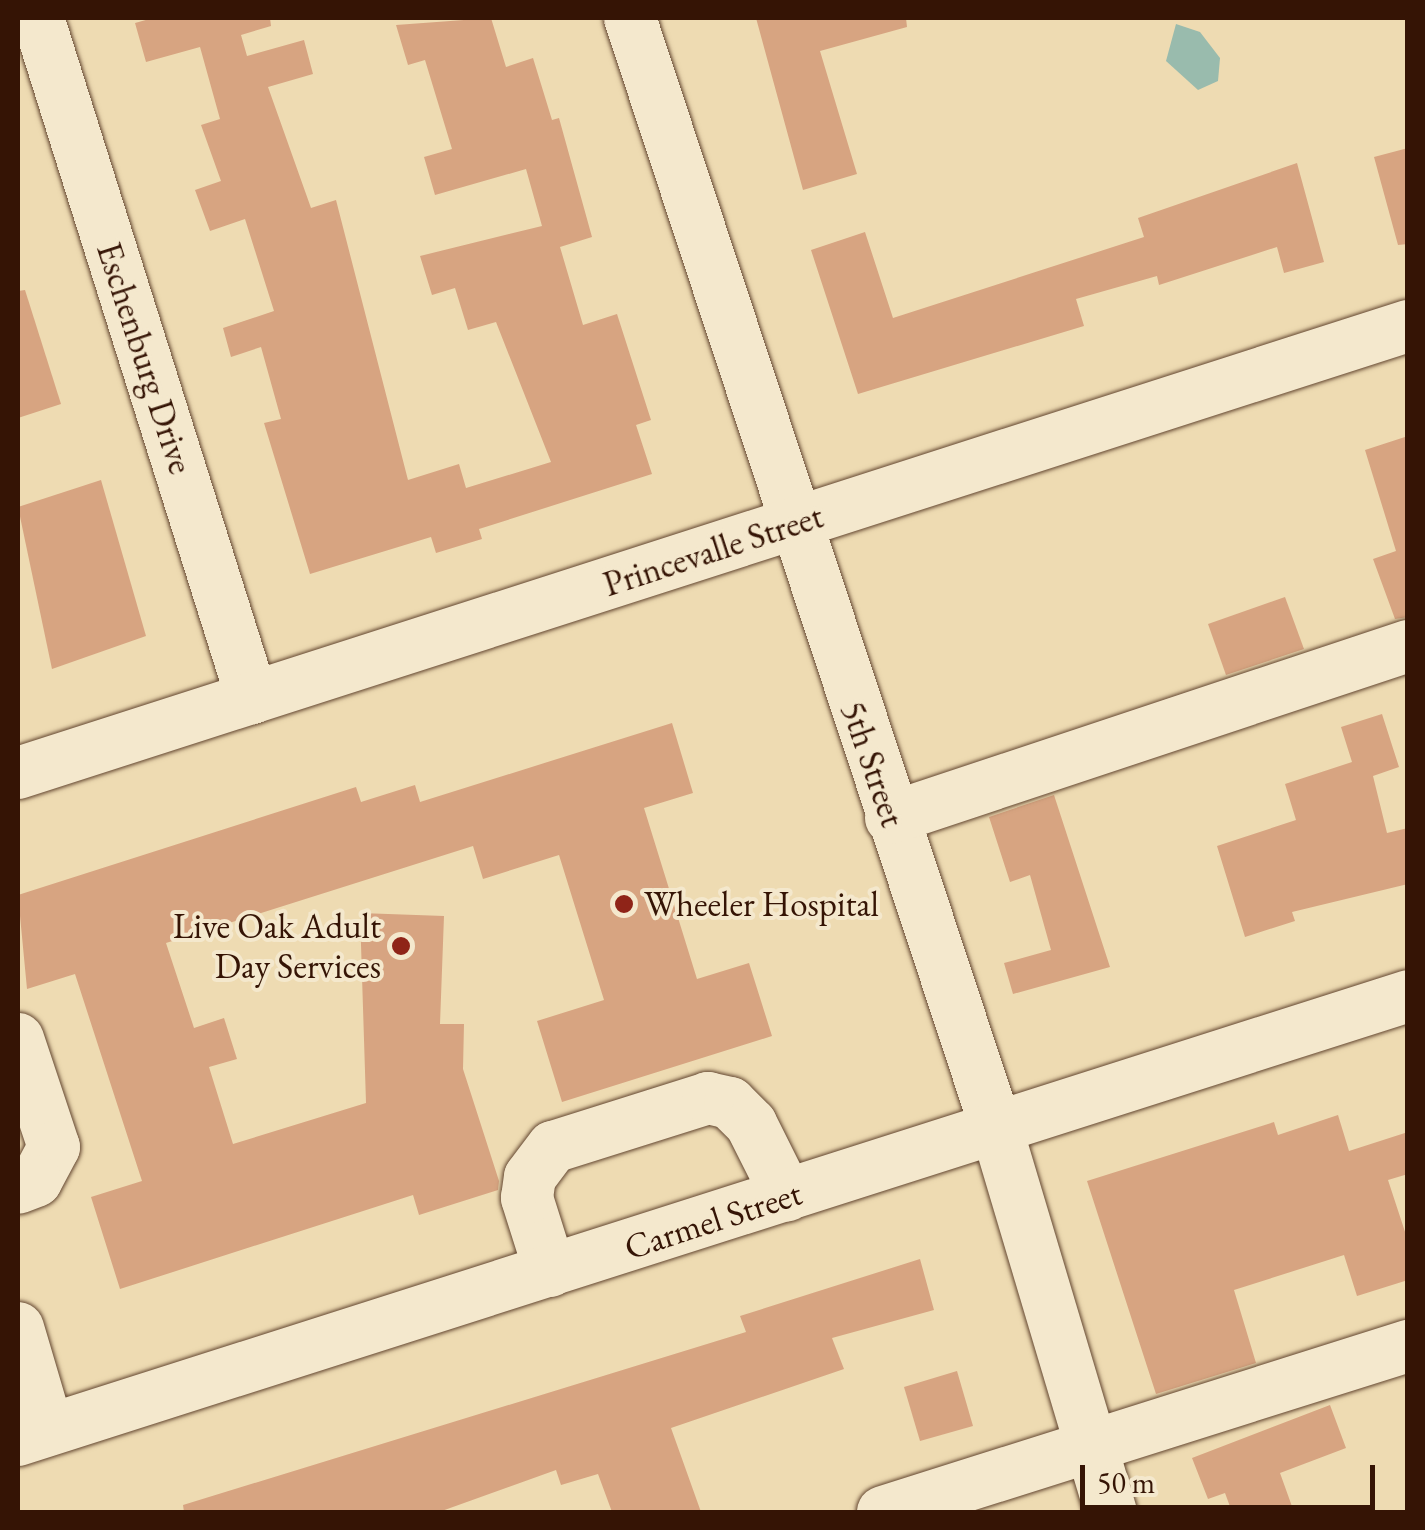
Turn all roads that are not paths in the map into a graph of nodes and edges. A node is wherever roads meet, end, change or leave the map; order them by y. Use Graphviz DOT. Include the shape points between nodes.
graph roads {
  1 [pos="38,18"];
  2 [pos="630,18"];
  3 [pos="1408,326"];
  4 [pos="792,525"];
  5 [pos="1408,646"];
  6 [pos="252,698"];
  7 [pos="18,773"];
  8 [pos="891,818"];
  9 [pos="1408,996"];
  10 [pos="18,1039"];
  11 [pos="996,1130"];
  12 [pos="18,1188"];
  13 [pos="787,1196"];
  14 [pos="550,1272"];
  15 [pos="18,1328"];
  16 [pos="1408,1346"];
  17 [pos="33,1435"];
  18 [pos="1090,1444"];
  19 [pos="883,1512"];
  20 [pos="1111,1512"];
  1 -- 6 [label="street, Eschenburg Drive"];
  2 -- 4 [label="street, 5th Street"];
  3 -- 4 [label="street, Princevalle Street"];
  4 -- 6 [label="street, Princevalle Street"];
  4 -- 8 [label="street, 5th Street"];
  5 -- 8 [label="street"];
  6 -- 7 [label="street, Princevalle Street"];
  8 -- 11 [label="street, 5th Street"];
  9 -- 11 [label="street, Carmel Street"];
  10 -- 12 [label="street" via="54,1147 36,1181"];
  11 -- 13 [label="street, Carmel Street"];
  11 -- 18 [label="street, 5th Street"];
  13 -- 14 [label="street, Carmel Street"];
  13 -- 14 [label="street" via="751,1124 730,1103 708,1098 553,1147 530,1177 527,1198"];
  14 -- 17 [label="street, Carmel Street"];
  15 -- 17 [label="street"];
  16 -- 18 [label="street"];
  18 -- 19 [label="street"];
  18 -- 20 [label="street, 5th Street"];
}
